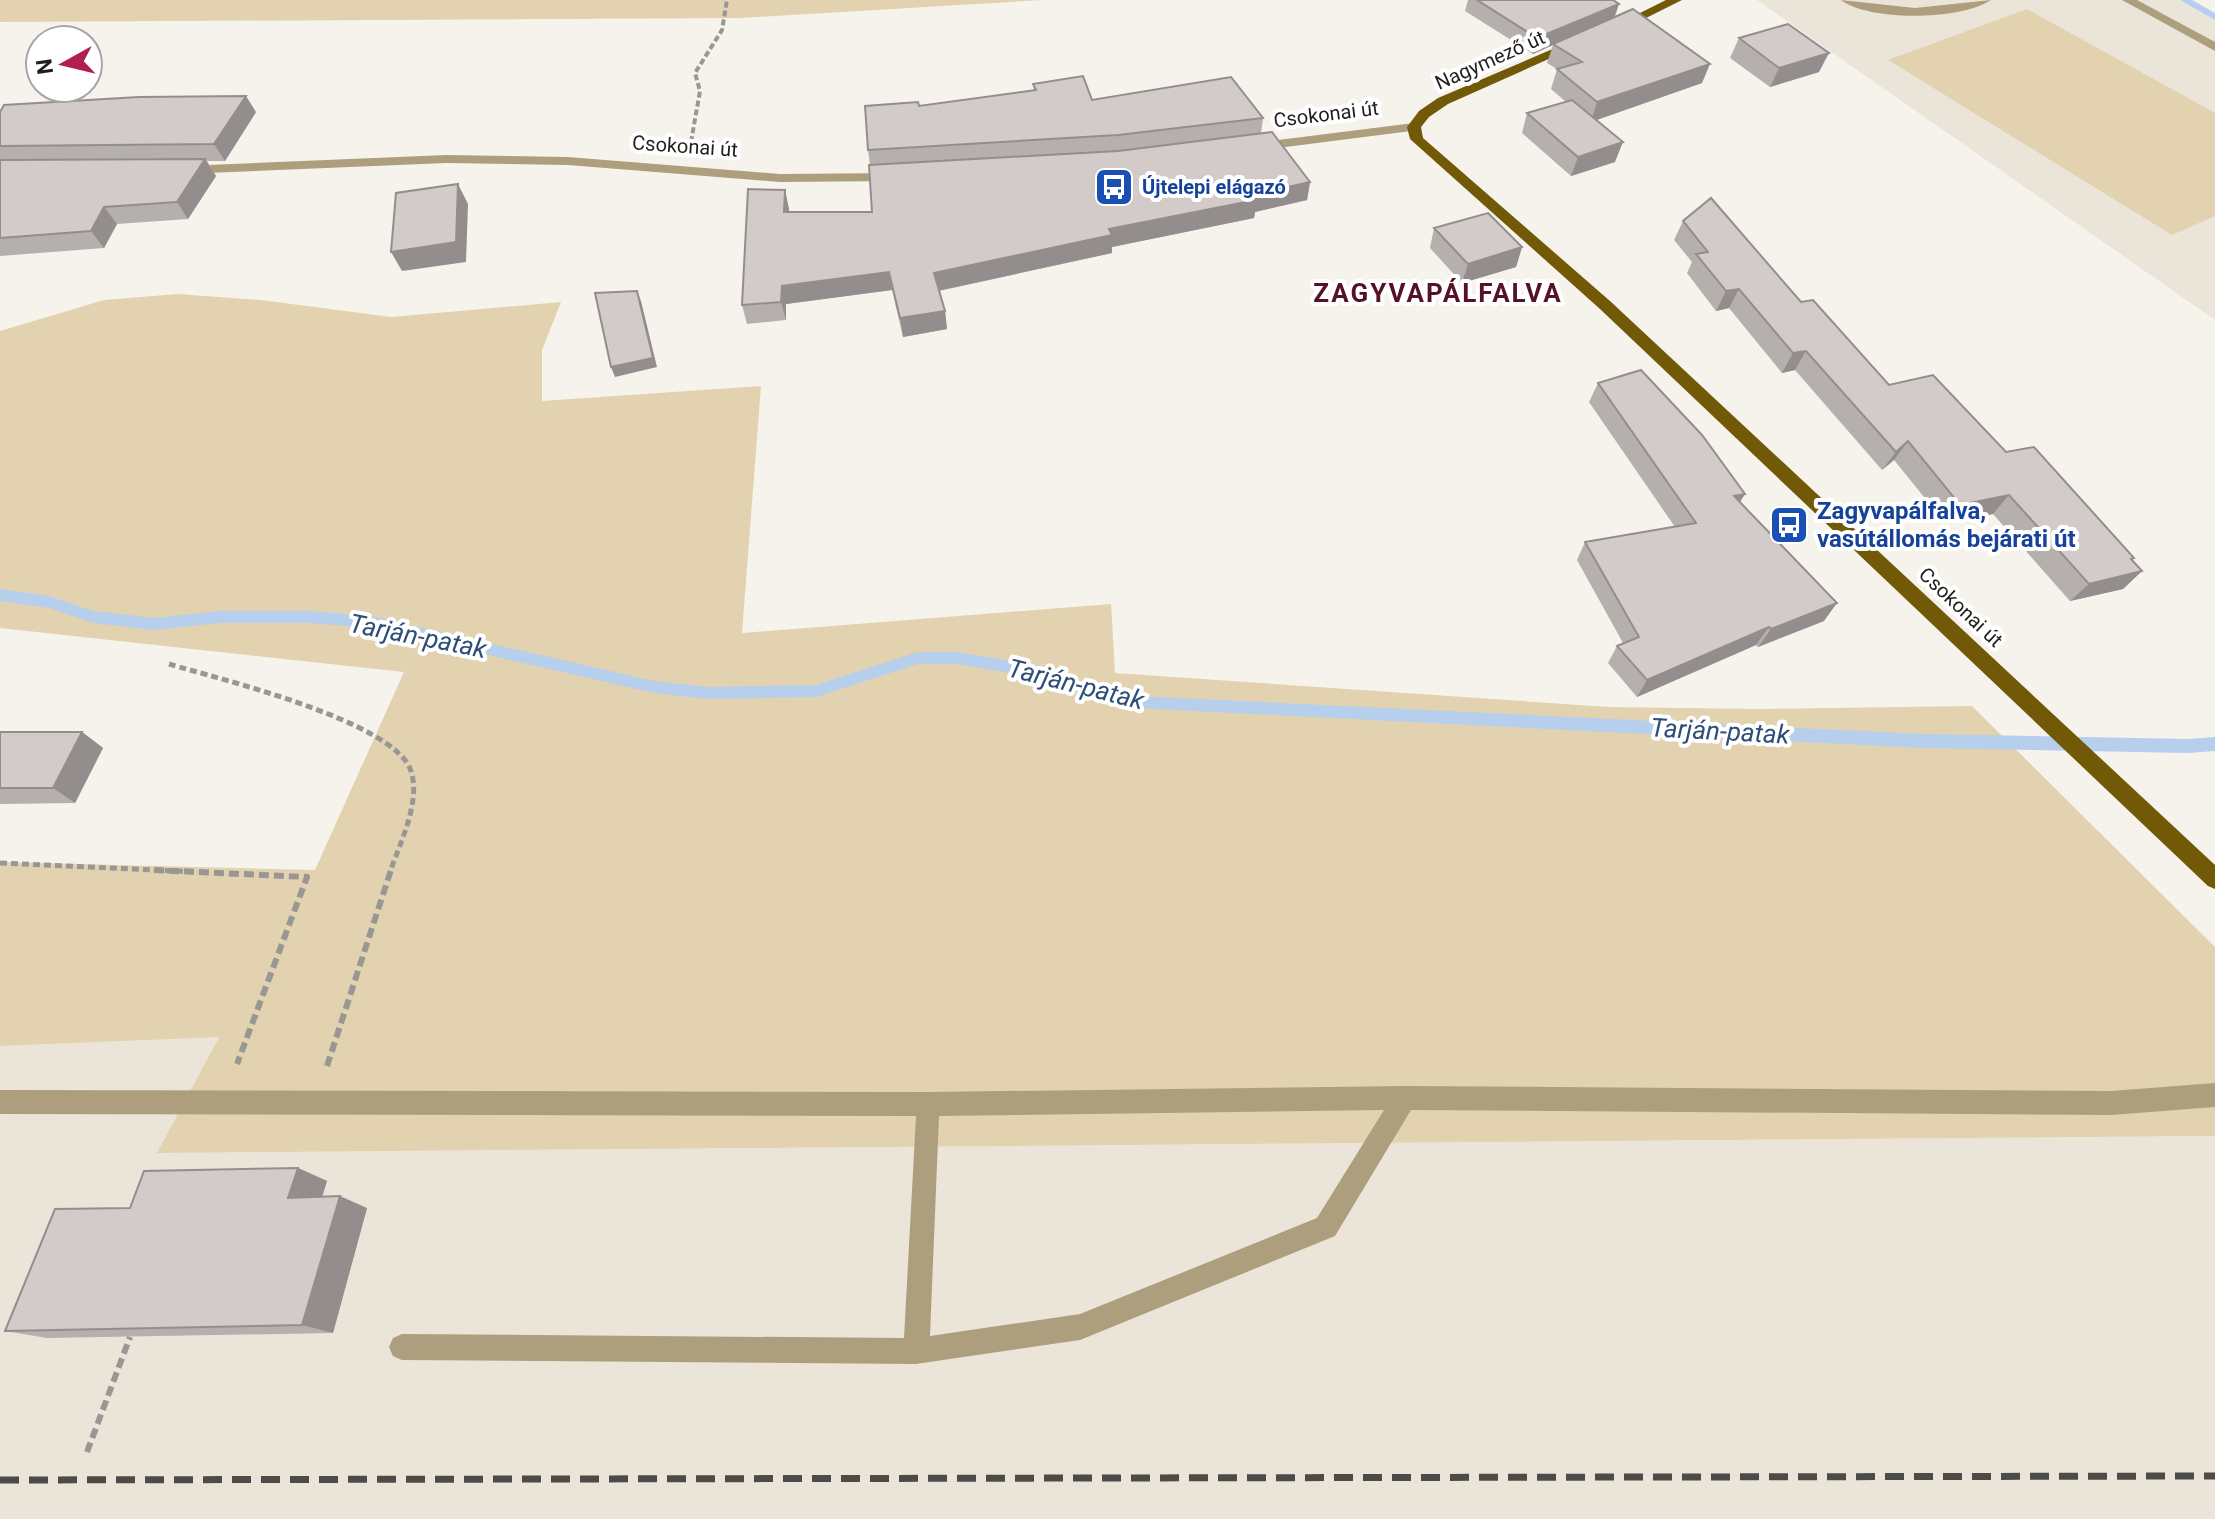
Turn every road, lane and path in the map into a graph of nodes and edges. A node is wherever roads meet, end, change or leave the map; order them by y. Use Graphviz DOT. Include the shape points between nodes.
graph roads {
  1 [pos="727,0"];
  2 [pos="1676,0"];
  3 [pos="1847,0"];
  4 [pos="1985,0"];
  5 [pos="2128,0"];
  6 [pos="1602,33"];
  7 [pos="1587,40"];
  8 [pos="2215,47"];
  9 [pos="1414,127"];
  10 [pos="1241,149"];
  11 [pos="171,170"];
  12 [pos="687,170"];
  13 [pos="915,176"];
  14 [pos="169,664"];
  15 [pos="0,863"];
  16 [pos="2215,879"];
  17 [pos="2215,1095"];
  18 [pos="1405,1098"];
  19 [pos="0,1102"];
  20 [pos="223,1103"];
  21 [pos="928,1104"];
  22 [pos="314,1105"];
  23 [pos="130,1337"];
  24 [pos="402,1347"];
  25 [pos="916,1351"];
  26 [pos="87,1452"];
  1 -- 12 [label="path" via="722,30 695,73 700,91"];
  2 -- 6 [label="main road"];
  3 -- 4 [label="street" via="1911,13"];
  5 -- 8 [label="street"];
  7 -- 9 [label="main road, Nagymező út" via="1443,101"];
  9 -- 10 [label="street, Csokonai út"];
  9 -- 16 [label="main road, Csokonai út" via="1417,139 1433,156 1605,305"];
  11 -- 12 [label="street, Csokonai út" via="446,159"];
  12 -- 13 [label="street, Csokonai út" via="780,178"];
  14 -- 22 [label="path" via="350,722 391,741 415,779 409,814"];
  15 -- 20 [label="path" via="307,877"];
  17 -- 18 [label="street" via="2111,1103"];
  18 -- 21 [label="street"];
  18 -- 25 [label="street" via="1326,1227 1080,1327"];
  19 -- 20 [label="street"];
  20 -- 22 [label="street"];
  21 -- 22 [label="street"];
  21 -- 25 [label="street"];
  23 -- 26 [label="path"];
  24 -- 25 [label="street"];
}
